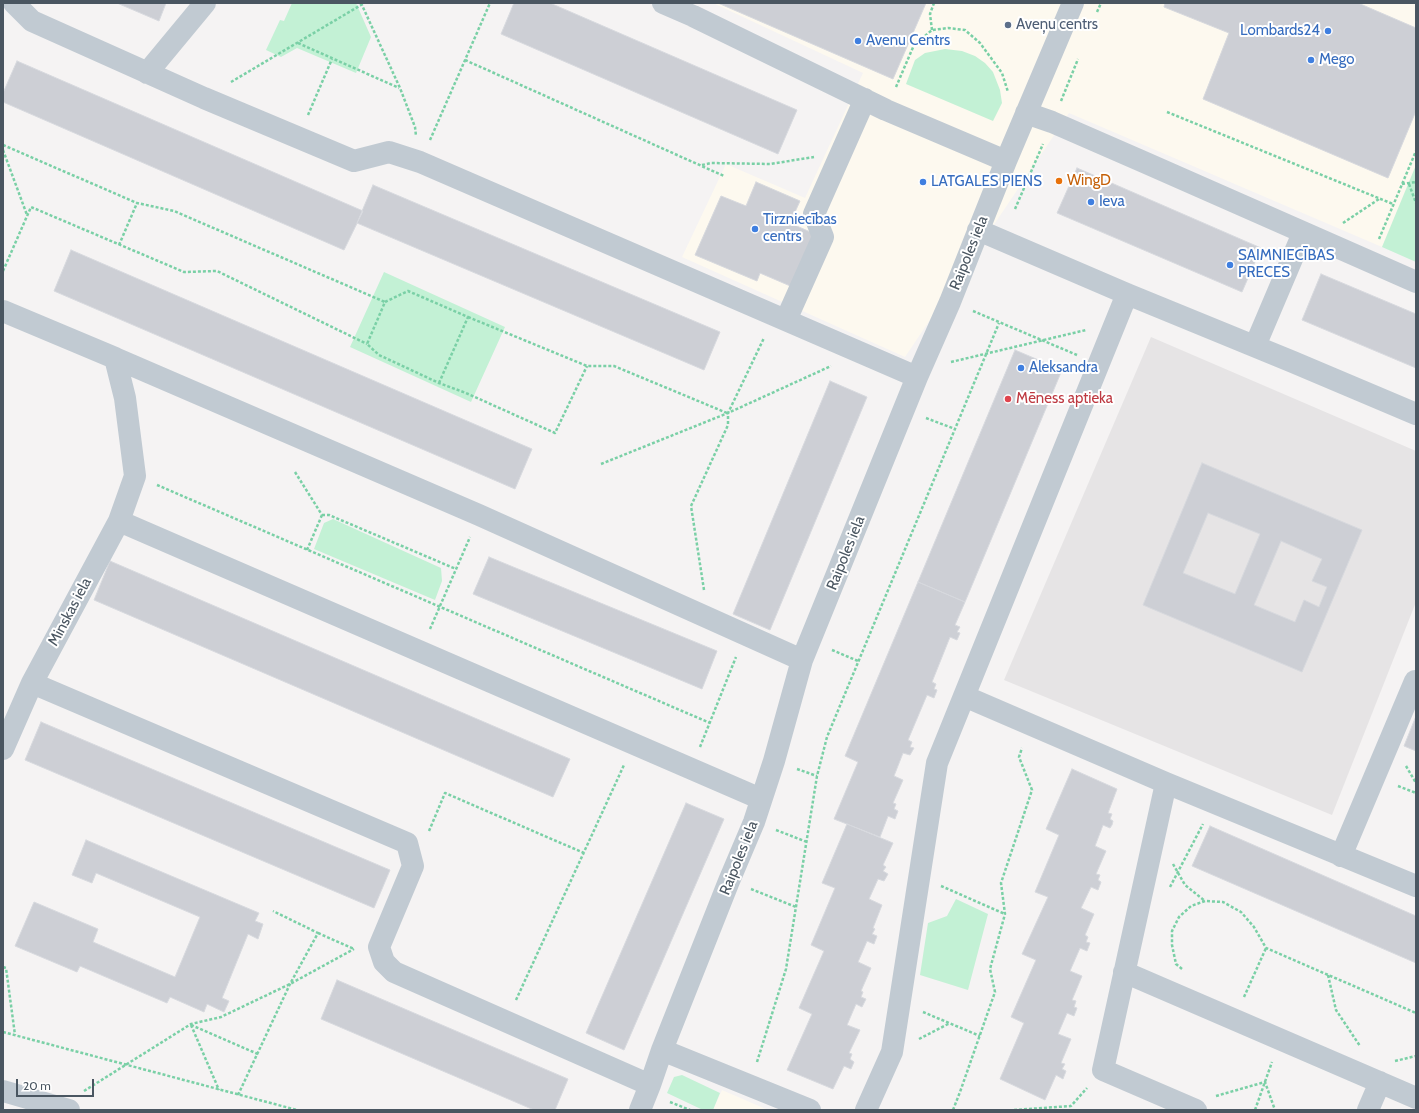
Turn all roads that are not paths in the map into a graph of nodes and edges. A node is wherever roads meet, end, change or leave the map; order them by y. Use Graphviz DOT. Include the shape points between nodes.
graph roads {
  1 [pos="7,3"];
  2 [pos="14,3"];
  3 [pos="205,3"];
  4 [pos="663,3"];
  5 [pos="1072,3"];
  6 [pos="3,9"];
  7 [pos="147,73"];
  8 [pos="865,99"];
  9 [pos="1026,113"];
  10 [pos="1006,161"];
  11 [pos="978,230"];
  12 [pos="1311,236"];
  13 [pos="1416,282"];
  14 [pos="1127,294"];
  15 [pos="3,311"];
  16 [pos="780,318"];
  17 [pos="1255,346"];
  18 [pos="115,358"];
  19 [pos="916,377"];
  20 [pos="1416,414"];
  21 [pos="119,521"];
  22 [pos="802,660"];
  23 [pos="1416,682"];
  24 [pos="32,684"];
  25 [pos="964,696"];
  26 [pos="3,748"];
  27 [pos="1166,783"];
  28 [pos="761,799"];
  29 [pos="1341,856"];
  30 [pos="1416,886"];
  31 [pos="1124,972"];
  32 [pos="662,1050"];
  33 [pos="1380,1082"];
  34 [pos="650,1085"];
  35 [pos="3,1091"];
  36 [pos="1416,1098"];
  37 [pos="74,1102"];
  38 [pos="1190,1108"];
  39 [pos="640,1110"];
  40 [pos="810,1110"];
  41 [pos="866,1110"];
  42 [pos="1368,1110"];
  1 -- 6 [label="street"];
  2 -- 7 [label="street" via="32,21"];
  3 -- 7 [label="street"];
  4 -- 8 [label="street"];
  5 -- 9 [label="street, Raipoles iela"];
  7 -- 16 [label="street" via="354,161 389,152 420,162"];
  8 -- 10 [label="street"];
  8 -- 16 [label="street" via="814,214 823,237"];
  9 -- 10 [label="street, Raipoles iela"];
  9 -- 12 [label="street" via="1067,128"];
  10 -- 11 [label="street, Raipoles iela"];
  11 -- 14 [label="street"];
  11 -- 19 [label="street, Raipoles iela" via="950,302"];
  12 -- 13 [label="street"];
  12 -- 17 [label="street"];
  14 -- 17 [label="street"];
  14 -- 25 [label="street"];
  15 -- 18 [label="street"];
  16 -- 19 [label="street"];
  17 -- 20 [label="street"];
  18 -- 21 [label="street, Minskas iela" via="125,398 135,476"];
  18 -- 22 [label="street" via="479,515"];
  19 -- 22 [label="street, Raipoles iela"];
  21 -- 24 [label="street, Minskas iela"];
  21 -- 28 [label="street"];
  22 -- 28 [label="street, Raipoles iela"];
  23 -- 29 [label="street"];
  24 -- 26 [label="street, Minskas iela"];
  24 -- 34 [label="street" via="407,843 413,866 379,947 384,962 394,972"];
  25 -- 27 [label="street"];
  25 -- 41 [label="street" via="937,763 892,1052"];
  27 -- 29 [label="street"];
  27 -- 31 [label="street"];
  28 -- 32 [label="street, Raipoles iela"];
  29 -- 30 [label="street"];
  31 -- 33 [label="street"];
  31 -- 38 [label="street" via="1103,1070"];
  32 -- 34 [label="street, Raipoles iela"];
  32 -- 40 [label="street"];
  33 -- 36 [label="street"];
  33 -- 42 [label="street"];
  34 -- 39 [label="street, Raipoles iela"];
  35 -- 37 [label="street"];
}
